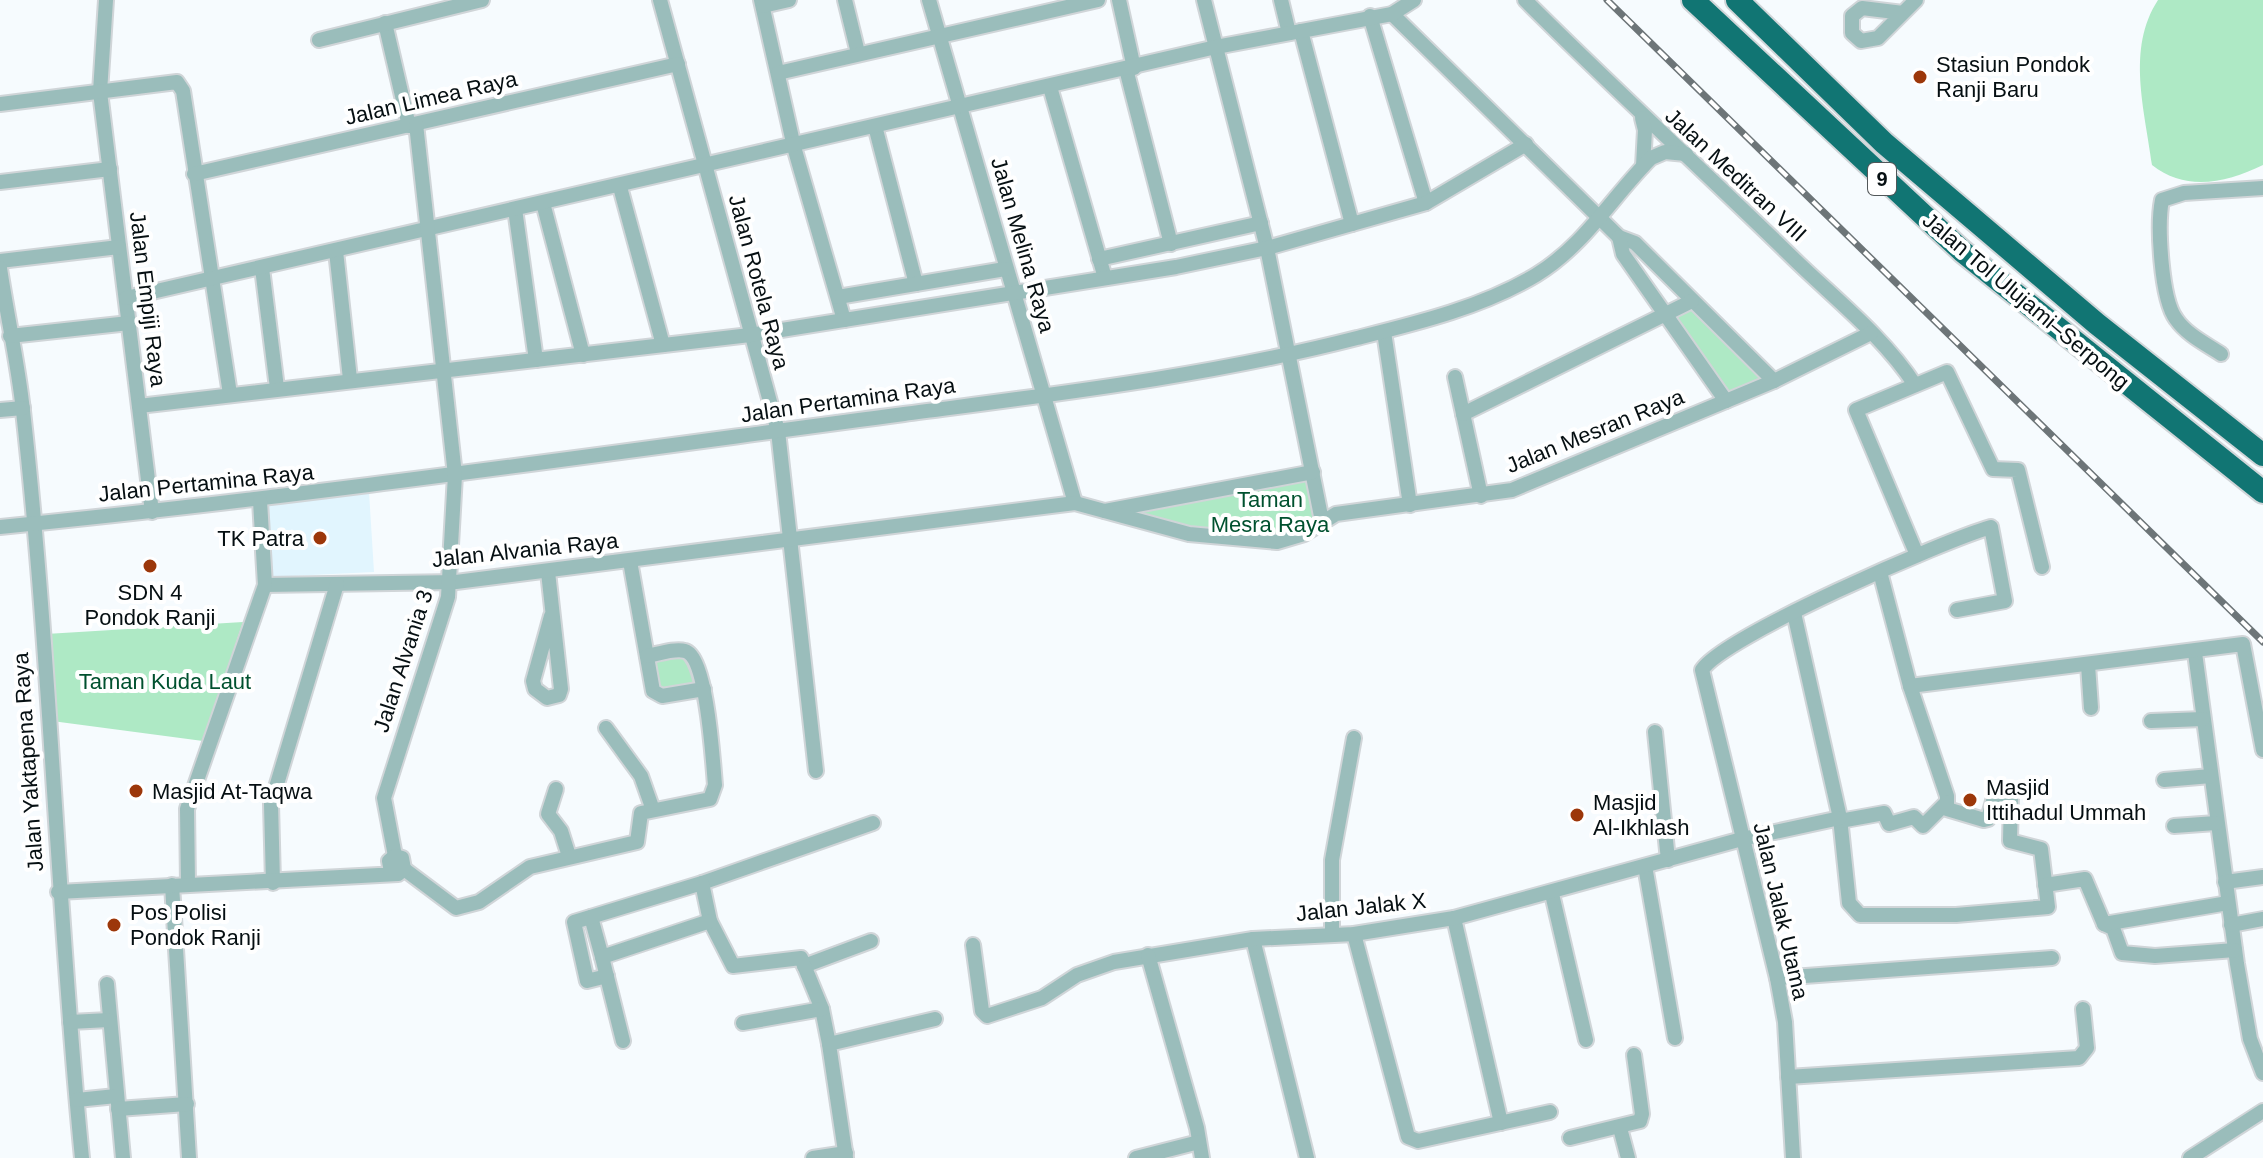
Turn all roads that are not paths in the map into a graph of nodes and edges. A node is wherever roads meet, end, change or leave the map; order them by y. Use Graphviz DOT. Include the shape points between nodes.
graph roads {
  1 [pos="106,0"];
  2 [pos="482,0"];
  3 [pos="660,0"];
  4 [pos="789,0"];
  5 [pos="845,0"];
  6 [pos="929,0"];
  7 [pos="1098,0"];
  8 [pos="1119,0"];
  9 [pos="1204,0"];
  10 [pos="1281,0"];
  11 [pos="1414,0"];
  12 [pos="1525,0"];
  13 [pos="1693,0"];
  14 [pos="1737,0"];
  15 [pos="1916,0"];
  16 [pos="762,3"];
  17 [pos="1046,6"];
  18 [pos="1874,8"];
  19 [pos="1903,13"];
  20 [pos="1392,14"];
  21 [pos="1370,16"];
  22 [pos="385,23"];
  23 [pos="1295,32"];
  24 [pos="942,34"];
  25 [pos="1882,34"];
  26 [pos="319,40"];
  27 [pos="1216,47"];
  28 [pos="858,53"];
  29 [pos="678,64"];
  30 [pos="1130,69"];
  31 [pos="778,73"];
  32 [pos="1050,87"];
  33 [pos="100,92"];
  34 [pos="0,104"];
  35 [pos="961,106"];
  36 [pos="1642,118"];
  37 [pos="413,125"];
  38 [pos="875,126"];
  39 [pos="1526,144"];
  40 [pos="794,147"];
  41 [pos="1686,154"];
  42 [pos="1643,166"];
  43 [pos="705,167"];
  44 [pos="110,169"];
  45 [pos="194,174"];
  46 [pos="0,182"];
  47 [pos="620,187"];
  48 [pos="2263,188"];
  49 [pos="543,203"];
  50 [pos="1426,203"];
  51 [pos="515,209"];
  52 [pos="1601,219"];
  53 [pos="1261,223"];
  54 [pos="1352,224"];
  55 [pos="427,229"];
  56 [pos="1216,232"];
  57 [pos="1619,237"];
  58 [pos="1171,244"];
  59 [pos="119,247"];
  60 [pos="1267,248"];
  61 [pos="336,251"];
  62 [pos="1222,258"];
  63 [pos="1099,259"];
  64 [pos="0,261"];
  65 [pos="0,268"];
  66 [pos="262,268"];
  67 [pos="1005,269"];
  68 [pos="1105,278"];
  69 [pos="210,279"];
  70 [pos="916,284"];
  71 [pos="1014,293"];
  72 [pos="838,297"];
  73 [pos="126,298"];
  74 [pos="1692,301"];
  75 [pos="1666,314"];
  76 [pos="844,320"];
  77 [pos="129,323"];
  78 [pos="1384,332"];
  79 [pos="1871,333"];
  80 [pos="750,335"];
  81 [pos="10,336"];
  82 [pos="663,345"];
  83 [pos="2221,354"];
  84 [pos="583,355"];
  85 [pos="1291,355"];
  86 [pos="536,360"];
  87 [pos="443,372"];
  88 [pos="1455,377"];
  89 [pos="350,379"];
  90 [pos="1774,381"];
  91 [pos="1915,385"];
  92 [pos="277,388"];
  93 [pos="230,394"];
  94 [pos="1044,396"];
  95 [pos="1726,401"];
  96 [pos="139,406"];
  97 [pos="23,408"];
  98 [pos="0,410"];
  99 [pos="1463,414"];
  100 [pos="778,431"];
  101 [pos="2263,455"];
  102 [pos="1313,472"];
  103 [pos="455,475"];
  104 [pos="2263,492"];
  105 [pos="1481,496"];
  106 [pos="260,501"];
  107 [pos="1075,503"];
  108 [pos="1410,505"];
  109 [pos="1101,511"];
  110 [pos="152,512"];
  111 [pos="1322,521"];
  112 [pos="34,524"];
  113 [pos="0,527"];
  114 [pos="788,539"];
  115 [pos="1917,555"];
  116 [pos="630,561"];
  117 [pos="2042,567"];
  118 [pos="548,572"];
  119 [pos="1880,572"];
  120 [pos="450,583"];
  121 [pos="337,584"];
  122 [pos="265,585"];
  123 [pos="1957,610"];
  124 [pos="1794,613"];
  125 [pos="551,616"];
  126 [pos="2195,653"];
  127 [pos="647,656"];
  128 [pos="2088,665"];
  129 [pos="1910,686"];
  130 [pos="704,689"];
  131 [pos="2091,708"];
  132 [pos="2203,719"];
  133 [pos="2151,721"];
  134 [pos="606,728"];
  135 [pos="1655,732"];
  136 [pos="1354,738"];
  137 [pos="2263,750"];
  138 [pos="816,771"];
  139 [pos="2211,776"];
  140 [pos="2164,780"];
  141 [pos="556,789"];
  142 [pos="1945,795"];
  143 [pos="653,810"];
  144 [pos="1840,820"];
  145 [pos="873,823"];
  146 [pos="2216,823"];
  147 [pos="2174,826"];
  148 [pos="1742,839"];
  149 [pos="569,856"];
  150 [pos="1668,860"];
  151 [pos="1645,866"];
  152 [pos="398,871"];
  153 [pos="2263,877"];
  154 [pos="2225,882"];
  155 [pos="273,883"];
  156 [pos="702,883"];
  157 [pos="188,884"];
  158 [pos="172,885"];
  159 [pos="2045,885"];
  160 [pos="58,892"];
  161 [pos="1552,894"];
  162 [pos="2228,903"];
  163 [pos="591,917"];
  164 [pos="1454,918"];
  165 [pos="2263,919"];
  166 [pos="710,921"];
  167 [pos="2104,924"];
  168 [pos="2231,925"];
  169 [pos="1332,934"];
  170 [pos="1354,934"];
  171 [pos="1253,939"];
  172 [pos="871,941"];
  173 [pos="973,945"];
  174 [pos="2235,950"];
  175 [pos="1148,955"];
  176 [pos="602,957"];
  177 [pos="2052,958"];
  178 [pos="804,966"];
  179 [pos="607,976"];
  180 [pos="1777,978"];
  181 [pos="107,984"];
  182 [pos="822,1009"];
  183 [pos="2083,1009"];
  184 [pos="935,1019"];
  185 [pos="109,1020"];
  186 [pos="70,1022"];
  187 [pos="743,1023"];
  188 [pos="1675,1038"];
  189 [pos="1586,1040"];
  190 [pos="623,1041"];
  191 [pos="829,1044"];
  192 [pos="1634,1055"];
  193 [pos="2263,1073"];
  194 [pos="1788,1077"];
  195 [pos="77,1100"];
  196 [pos="117,1102"];
  197 [pos="187,1104"];
  198 [pos="2263,1111"];
  199 [pos="1550,1112"];
  200 [pos="1501,1123"];
  201 [pos="1620,1128"];
  202 [pos="1570,1138"];
  203 [pos="1199,1142"];
  204 [pos="846,1155"];
  205 [pos="82,1158"];
  206 [pos="123,1158"];
  207 [pos="189,1158"];
  208 [pos="813,1158"];
  209 [pos="1136,1158"];
  210 [pos="1202,1158"];
  211 [pos="1307,1158"];
  212 [pos="1628,1158"];
  213 [pos="1793,1158"];
  214 [pos="2190,1158"];
  1 -- 33 [label="street, Jalan Empiji Raya"];
  2 -- 22 [label="street"];
  3 -- 29 [label="street, Jalan Rotela Raya"];
  4 -- 16 [label="street"];
  5 -- 28 [label="street"];
  6 -- 24 [label="street, Jalan Melina Raya"];
  7 -- 17 [label="street"];
  8 -- 30 [label="street"];
  9 -- 27 [label="street"];
  10 -- 23 [label="street"];
  11 -- 20 [label="street"];
  12 -- 36 [label="street, Jalan Meditran VIII"];
  13 -- 104 [label="highway, Jalan Tol Ulujami–Serpong / 9" via="1963,252"];
  14 -- 101 [label="highway, Jalan Tol Ulujami–Serpong / 9" via="1884,143 2097,324"];
  15 -- 19 [label="street"];
  16 -- 31 [label="street"];
  17 -- 24 [label="street"];
  18 -- 19 [label="street"];
  18 -- 25 [label="street" via="1885,22"];
  18 -- 25 [label="street" via="1862,8 1852,16 1852,33 1867,43"];
  19 -- 25 [label="street"];
  20 -- 21 [label="street"];
  20 -- 39 [label="street"];
  21 -- 23 [label="street"];
  21 -- 50 [label="street"];
  22 -- 26 [label="street"];
  22 -- 37 [label="street, Jalan Alvania 3"];
  23 -- 27 [label="street"];
  23 -- 54 [label="street"];
  24 -- 28 [label="street"];
  24 -- 35 [label="street, Jalan Melina Raya"];
  27 -- 30 [label="street"];
  27 -- 53 [label="street"];
  28 -- 31 [label="street"];
  29 -- 37 [label="street, Jalan Limea Raya"];
  29 -- 43 [label="street, Jalan Rotela Raya"];
  30 -- 32 [label="street"];
  30 -- 58 [label="street"];
  31 -- 40 [label="street"];
  32 -- 35 [label="street"];
  32 -- 63 [label="street"];
  33 -- 34 [label="street"];
  33 -- 44 [label="street, Jalan Empiji Raya"];
  33 -- 45 [label="street" via="177,82 183,91"];
  35 -- 38 [label="street"];
  35 -- 67 [label="street, Jalan Melina Raya"];
  36 -- 41 [label="street, Jalan Meditran VIII"];
  36 -- 42 [label="street"];
  37 -- 45 [label="street, Jalan Limea Raya"];
  37 -- 55 [label="street, Jalan Alvania 3"];
  38 -- 40 [label="street"];
  38 -- 70 [label="street"];
  39 -- 50 [label="street"];
  39 -- 52 [label="street"];
  40 -- 43 [label="street"];
  40 -- 72 [label="street"];
  41 -- 42 [label="street" via="1665,152"];
  41 -- 79 [label="street, Jalan Meditran VIII"];
  42 -- 52 [label="street, Jalan Pertamina Raya"];
  43 -- 47 [label="street"];
  43 -- 80 [label="street, Jalan Rotela Raya"];
  44 -- 46 [label="street"];
  44 -- 59 [label="street, Jalan Empiji Raya"];
  45 -- 69 [label="street"];
  47 -- 49 [label="street"];
  47 -- 82 [label="street"];
  48 -- 83 [label="street" via="2184,193 2162,200 2159,225 2174,318"];
  49 -- 51 [label="street"];
  49 -- 84 [label="street"];
  50 -- 54 [label="street"];
  51 -- 55 [label="street"];
  51 -- 86 [label="street"];
  52 -- 57 [label="street"];
  52 -- 78 [label="street, Jalan Pertamina Raya" via="1571,250 1491,298"];
  53 -- 56 [label="street"];
  53 -- 60 [label="street"];
  54 -- 60 [label="street"];
  55 -- 61 [label="street"];
  55 -- 87 [label="street, Jalan Alvania 3"];
  56 -- 58 [label="street"];
  56 -- 62 [label="street"];
  57 -- 74 [label="street" via="1635,243"];
  57 -- 75 [label="street" via="1623,254"];
  58 -- 63 [label="street"];
  59 -- 64 [label="street"];
  59 -- 73 [label="street, Jalan Empiji Raya"];
  60 -- 62 [label="street"];
  60 -- 85 [label="street"];
  61 -- 66 [label="street"];
  61 -- 89 [label="street"];
  62 -- 68 [label="street"];
  63 -- 68 [label="street"];
  65 -- 81 [label="street, Jalan Yaktapena Raya"];
  66 -- 69 [label="street"];
  66 -- 92 [label="street"];
  67 -- 70 [label="street"];
  67 -- 71 [label="street, Jalan Melina Raya"];
  68 -- 71 [label="street"];
  69 -- 73 [label="street"];
  69 -- 93 [label="street"];
  70 -- 72 [label="street"];
  71 -- 76 [label="street"];
  71 -- 94 [label="street, Jalan Melina Raya"];
  72 -- 76 [label="street"];
  73 -- 77 [label="street, Jalan Empiji Raya"];
  74 -- 75 [label="street"];
  74 -- 90 [label="street"];
  75 -- 95 [label="street"];
  75 -- 99 [label="street"];
  76 -- 80 [label="street"];
  77 -- 81 [label="street"];
  77 -- 96 [label="street, Jalan Empiji Raya"];
  78 -- 85 [label="street, Jalan Pertamina Raya"];
  78 -- 108 [label="street"];
  79 -- 90 [label="street, Jalan Mesran Raya"];
  79 -- 91 [label="street, Jalan Meditran VIII"];
  80 -- 82 [label="street"];
  80 -- 100 [label="street, Jalan Rotela Raya"];
  81 -- 97 [label="street, Jalan Yaktapena Raya"];
  82 -- 84 [label="street"];
  84 -- 86 [label="street"];
  85 -- 94 [label="street, Jalan Pertamina Raya"];
  85 -- 102 [label="street"];
  86 -- 87 [label="street"];
  87 -- 89 [label="street"];
  87 -- 103 [label="street, Jalan Alvania 3"];
  88 -- 99 [label="street"];
  89 -- 92 [label="street"];
  90 -- 95 [label="street, Jalan Mesran Raya"];
  91 -- 115 [label="street" via="1856,410"];
  91 -- 117 [label="street" via="1949,373 1993,469 2018,470"];
  92 -- 93 [label="street"];
  93 -- 96 [label="street"];
  94 -- 100 [label="street, Jalan Pertamina Raya"];
  94 -- 107 [label="street, Jalan Melina Raya"];
  95 -- 105 [label="street, Jalan Mesran Raya" via="1512,490"];
  96 -- 110 [label="street, Jalan Empiji Raya"];
  97 -- 98 [label="street"];
  97 -- 112 [label="street, Jalan Yaktapena Raya"];
  99 -- 105 [label="street"];
  100 -- 103 [label="street, Jalan Pertamina Raya"];
  100 -- 114 [label="street, Jalan Rotela Raya"];
  102 -- 109 [label="street"];
  102 -- 111 [label="street"];
  103 -- 106 [label="street, Jalan Pertamina Raya"];
  103 -- 120 [label="street, Jalan Alvania 3"];
  105 -- 108 [label="street, Jalan Mesran Raya"];
  106 -- 110 [label="street, Jalan Pertamina Raya"];
  106 -- 122 [label="street"];
  107 -- 109 [label="street, Jalan Mesran Raya"];
  107 -- 114 [label="street, Jalan Alvania Raya"];
  108 -- 111 [label="street, Jalan Mesran Raya" via="1336,514"];
  109 -- 111 [label="street, Jalan Mesran Raya" via="1189,534 1261,542 1292,539"];
  110 -- 112 [label="street, Jalan Pertamina Raya"];
  112 -- 113 [label="street, Jalan Pertamina Raya"];
  112 -- 160 [label="street, Jalan Yaktapena Raya"];
  114 -- 116 [label="street, Jalan Alvania Raya"];
  114 -- 138 [label="street, Jalan Rotela Raya"];
  115 -- 119 [label="street"];
  115 -- 123 [label="street" via="1992,528 2005,601"];
  116 -- 118 [label="street, Jalan Alvania Raya"];
  116 -- 127 [label="street"];
  118 -- 120 [label="street, Jalan Alvania Raya"];
  118 -- 125 [label="street"];
  119 -- 124 [label="street"];
  119 -- 129 [label="street"];
  120 -- 121 [label="street, Jalan Alvania Raya"];
  120 -- 152 [label="street, Jalan Alvania 3" via="386,788 383,805 395,856 402,858"];
  121 -- 122 [label="street, Jalan Alvania Raya"];
  121 -- 155 [label="street" via="271,804"];
  122 -- 157 [label="street" via="187,809"];
  124 -- 144 [label="street"];
  124 -- 148 [label="street, Jalan Jalak Utama" via="1736,641 1702,670"];
  125 -- 125 [label="street" via="561,689 547,698 533,681"];
  126 -- 128 [label="street"];
  126 -- 132 [label="street"];
  126 -- 137 [label="street" via="2245,646"];
  127 -- 130 [label="street" via="688,652"];
  127 -- 130 [label="street" via="656,695"];
  128 -- 129 [label="street"];
  128 -- 131 [label="street"];
  129 -- 142 [label="street"];
  130 -- 143 [label="street" via="715,785 710,799"];
  132 -- 133 [label="street"];
  132 -- 139 [label="street"];
  134 -- 143 [label="street" via="641,776"];
  135 -- 150 [label="street"];
  136 -- 169 [label="street" via="1332,860"];
  139 -- 140 [label="street"];
  139 -- 146 [label="street"];
  141 -- 149 [label="street" via="548,814 561,831"];
  142 -- 144 [label="street, Jalan Jalak X" via="1923,826 1914,817 1889,824 1884,813"];
  142 -- 159 [label="street" via="1947,809 1984,820 1995,794 2011,796 2010,841 2041,849"];
  143 -- 149 [label="street" via="641,813 637,842"];
  144 -- 148 [label="street, Jalan Jalak X"];
  144 -- 159 [label="street" via="1849,903 1860,915 1956,915 2048,907"];
  145 -- 156 [label="street"];
  146 -- 147 [label="street"];
  146 -- 154 [label="street"];
  148 -- 150 [label="street, Jalan Jalak X"];
  148 -- 180 [label="street, Jalan Jalak Utama"];
  149 -- 152 [label="street" via="530,867 479,902 456,908"];
  150 -- 151 [label="street, Jalan Jalak X"];
  151 -- 161 [label="street, Jalan Jalak X"];
  151 -- 188 [label="street"];
  152 -- 155 [label="street"];
  153 -- 154 [label="street"];
  154 -- 162 [label="street"];
  155 -- 157 [label="street"];
  156 -- 163 [label="street"];
  156 -- 166 [label="street"];
  157 -- 158 [label="street"];
  158 -- 160 [label="street"];
  158 -- 197 [label="street"];
  159 -- 167 [label="street" via="2085,879"];
  160 -- 186 [label="street, Jalan Yaktapena Raya"];
  161 -- 164 [label="street, Jalan Jalak X"];
  161 -- 189 [label="street"];
  162 -- 167 [label="street"];
  162 -- 168 [label="street"];
  163 -- 176 [label="street"];
  163 -- 179 [label="street" via="574,925 587,981"];
  164 -- 170 [label="street, Jalan Jalak X"];
  164 -- 200 [label="street"];
  165 -- 168 [label="street"];
  166 -- 176 [label="street"];
  166 -- 178 [label="street" via="733,966 794,957"];
  167 -- 174 [label="street" via="2113,928 2122,953"];
  168 -- 174 [label="street"];
  169 -- 170 [label="street, Jalan Jalak X"];
  169 -- 171 [label="street, Jalan Jalak X"];
  170 -- 200 [label="street" via="1408,1137 1418,1141"];
  171 -- 175 [label="street, Jalan Jalak X"];
  171 -- 211 [label="street"];
  172 -- 178 [label="street"];
  173 -- 175 [label="street, Jalan Jalak X" via="987,1016 1042,998 1093,968"];
  174 -- 193 [label="street" via="2250,1039"];
  175 -- 203 [label="street"];
  176 -- 179 [label="street"];
  177 -- 180 [label="street"];
  178 -- 182 [label="street"];
  179 -- 190 [label="street"];
  180 -- 194 [label="street, Jalan Jalak Utama"];
  181 -- 185 [label="street"];
  182 -- 187 [label="street"];
  182 -- 191 [label="street"];
  183 -- 194 [label="street" via="2087,1048 2079,1058"];
  184 -- 191 [label="street"];
  185 -- 186 [label="street"];
  185 -- 196 [label="street"];
  186 -- 195 [label="street, Jalan Yaktapena Raya"];
  191 -- 204 [label="street"];
  192 -- 201 [label="street" via="1642,1118"];
  194 -- 213 [label="street, Jalan Jalak Utama"];
  195 -- 196 [label="street"];
  195 -- 205 [label="street, Jalan Yaktapena Raya"];
  196 -- 197 [label="street"];
  196 -- 206 [label="street"];
  197 -- 207 [label="street"];
  198 -- 214 [label="street"];
  199 -- 200 [label="street"];
  201 -- 202 [label="street"];
  201 -- 212 [label="street"];
  203 -- 209 [label="street"];
  203 -- 210 [label="street"];
  204 -- 208 [label="street"];
}
